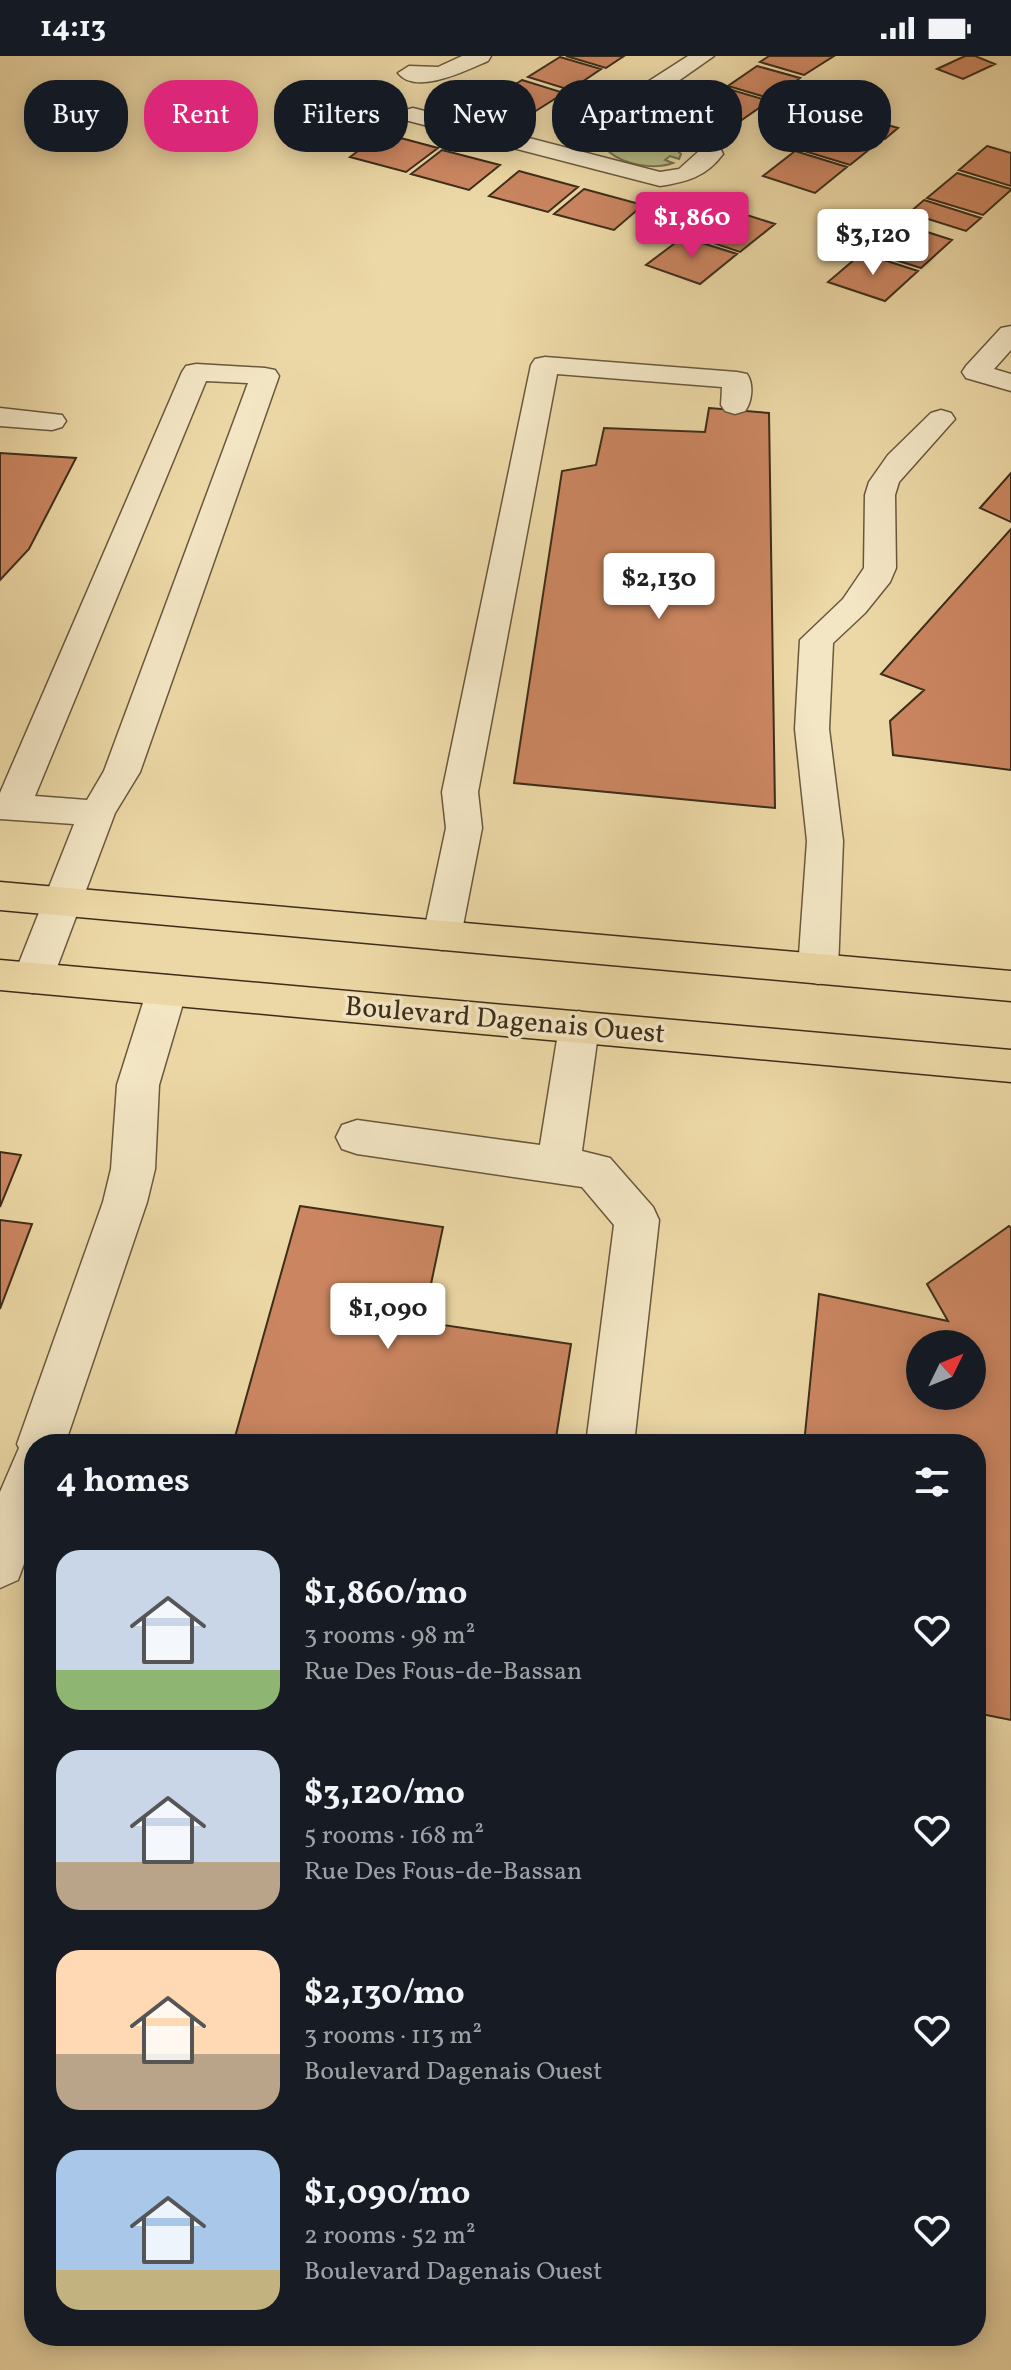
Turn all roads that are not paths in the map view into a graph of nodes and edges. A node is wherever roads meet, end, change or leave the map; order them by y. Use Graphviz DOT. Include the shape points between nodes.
graph roads {
  1 [pos="480,56"];
  2 [pos="703,56"];
  3 [pos="423,72"];
  4 [pos="666,80"];
  5 [pos="413,115"];
  6 [pos="710,152"];
  7 [pos="558,153"];
  8 [pos="1011,334"];
  9 [pos="1011,383"];
  10 [pos="735,405"];
  11 [pos="0,417"];
  12 [pos="941,419"];
  13 [pos="52,421"];
  14 [pos="6,806"];
  15 [pos="97,813"];
  16 [pos="0,896"];
  17 [pos="64,902"];
  18 [pos="442,936"];
  19 [pos="818,969"];
  20 [pos="16,976"];
  21 [pos="1011,986"];
  22 [pos="167,990"];
  23 [pos="579,1027"];
  24 [pos="1011,1066"];
  25 [pos="357,1137"];
  26 [pos="558,1165"];
  27 [pos="44,1434"];
  28 [pos="611,1434"];
  29 [pos="24,1494"];
  30 [pos="0,1563"];
  1 -- 3 [label="street" via="456,68"];
  2 -- 4 [label="street"];
  5 -- 7 [label="street"];
  6 -- 7 [label="street" via="686,175 660,179"];
  8 -- 9 [label="street" via="976,372"];
  10 -- 18 [label="street" via="737,380 545,365 460,792 464,828"];
  11 -- 13 [label="street"];
  12 -- 19 [label="street" via="884,482 880,568 874,582 817,640 812,729 825,841"];
  14 -- 15 [label="street"];
  14 -- 15 [label="street" via="196,372 265,376 122,772"];
  15 -- 17 [label="street"];
  16 -- 17 [label="main road"];
  17 -- 18 [label="main road"];
  17 -- 20 [label="street"];
  18 -- 19 [label="main road"];
  19 -- 21 [label="main road"];
  20 -- 22 [label="main road, Boulevard Dagenais Ouest"];
  22 -- 23 [label="main road, Boulevard Dagenais Ouest"];
  22 -- 27 [label="street" via="138,1085 133,1169 125,1202"];
  23 -- 24 [label="main road, Boulevard Dagenais Ouest"];
  23 -- 26 [label="street"];
  25 -- 26 [label="street"];
  26 -- 28 [label="street" via="595,1171 637,1220"];
  29 -- 30 [label="street"];
}
